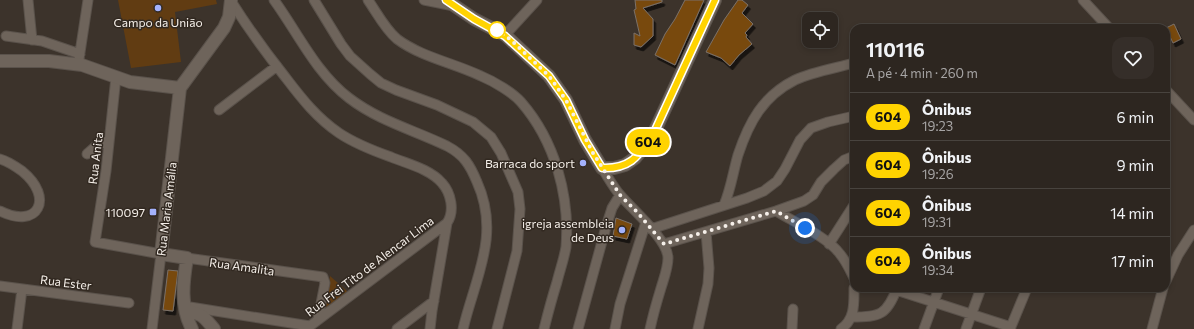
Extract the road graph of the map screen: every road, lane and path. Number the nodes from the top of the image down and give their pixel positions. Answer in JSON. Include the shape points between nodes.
{"nodes":[{"id":1,"x":28,"y":0,"type":"edge"},
{"id":2,"x":88,"y":0,"type":"edge"},
{"id":3,"x":274,"y":0,"type":"edge"},
{"id":4,"x":314,"y":0,"type":"edge"},
{"id":5,"x":368,"y":0,"type":"edge"},
{"id":6,"x":424,"y":0,"type":"edge"},
{"id":7,"x":538,"y":0,"type":"edge"},
{"id":8,"x":715,"y":0,"type":"edge"},
{"id":9,"x":1083,"y":0,"type":"edge"},
{"id":10,"x":231,"y":1,"type":"edge"},
{"id":11,"x":450,"y":3,"type":"edge"},
{"id":12,"x":1105,"y":24,"type":"edge"},
{"id":13,"x":6,"y":36,"type":"dead end"},
{"id":14,"x":505,"y":36,"type":"junction"},
{"id":15,"x":32,"y":40,"type":"junction"},
{"id":16,"x":79,"y":59,"type":"junction"},
{"id":17,"x":0,"y":61,"type":"edge"},
{"id":18,"x":850,"y":64,"type":"edge"},
{"id":19,"x":277,"y":66,"type":"junction"},
{"id":20,"x":116,"y":77,"type":"junction"},
{"id":21,"x":180,"y":88,"type":"junction"},
{"id":22,"x":1170,"y":94,"type":"edge"},
{"id":23,"x":219,"y":110,"type":"dead end"},
{"id":24,"x":850,"y":117,"type":"edge"},
{"id":25,"x":1194,"y":120,"type":"edge"},
{"id":26,"x":109,"y":140,"type":"junction"},
{"id":27,"x":87,"y":154,"type":"dead end"},
{"id":28,"x":850,"y":158,"type":"edge"},
{"id":29,"x":0,"y":159,"type":"edge"},
{"id":30,"x":602,"y":168,"type":"junction"},
{"id":31,"x":620,"y":195,"type":"junction"},
{"id":32,"x":724,"y":205,"type":"junction"},
{"id":33,"x":0,"y":211,"type":"edge"},
{"id":34,"x":776,"y":211,"type":"junction"},
{"id":35,"x":850,"y":211,"type":"edge"},
{"id":36,"x":447,"y":223,"type":"junction"},
{"id":37,"x":648,"y":226,"type":"junction"},
{"id":38,"x":1194,"y":230,"type":"edge"},
{"id":39,"x":706,"y":232,"type":"junction"},
{"id":40,"x":664,"y":244,"type":"junction"},
{"id":41,"x":829,"y":244,"type":"junction"},
{"id":42,"x":161,"y":254,"type":"junction"},
{"id":43,"x":187,"y":258,"type":"junction"},
{"id":44,"x":850,"y":271,"type":"edge"},
{"id":45,"x":1170,"y":272,"type":"edge"},
{"id":46,"x":0,"y":286,"type":"edge"},
{"id":47,"x":22,"y":289,"type":"junction"},
{"id":48,"x":854,"y":292,"type":"edge"},
{"id":49,"x":895,"y":292,"type":"edge"},
{"id":50,"x":904,"y":292,"type":"edge"},
{"id":51,"x":938,"y":292,"type":"edge"},
{"id":52,"x":980,"y":292,"type":"edge"},
{"id":53,"x":1025,"y":292,"type":"edge"},
{"id":54,"x":1162,"y":292,"type":"edge"},
{"id":55,"x":434,"y":301,"type":"junction"},
{"id":56,"x":129,"y":303,"type":"dead end"},
{"id":57,"x":934,"y":303,"type":"junction"},
{"id":58,"x":185,"y":309,"type":"junction"},
{"id":59,"x":793,"y":309,"type":"dead end"},
{"id":60,"x":971,"y":315,"type":"junction"},
{"id":61,"x":852,"y":317,"type":"junction"},
{"id":62,"x":318,"y":319,"type":"junction"},
{"id":63,"x":308,"y":327,"type":"edge"},
{"id":64,"x":1010,"y":328,"type":"edge"},
{"id":65,"x":17,"y":329,"type":"edge"},
{"id":66,"x":152,"y":329,"type":"edge"},
{"id":67,"x":192,"y":329,"type":"edge"},
{"id":68,"x":214,"y":329,"type":"edge"},
{"id":69,"x":396,"y":329,"type":"edge"},
{"id":70,"x":430,"y":329,"type":"edge"},
{"id":71,"x":463,"y":329,"type":"edge"},
{"id":72,"x":497,"y":329,"type":"edge"},
{"id":73,"x":544,"y":329,"type":"edge"},
{"id":74,"x":578,"y":329,"type":"edge"},
{"id":75,"x":615,"y":329,"type":"edge"},
{"id":76,"x":650,"y":329,"type":"edge"},
{"id":77,"x":698,"y":329,"type":"edge"},
{"id":78,"x":792,"y":329,"type":"edge"},
{"id":79,"x":840,"y":329,"type":"edge"},
{"id":80,"x":924,"y":329,"type":"edge"},
{"id":81,"x":966,"y":329,"type":"edge"},
{"id":82,"x":1152,"y":329,"type":"edge"}],
"edges":[{"from":1,"to":15,"type":"street"},
{"from":2,"to":16,"type":"street"},
{"from":3,"to":71,"type":"street","via":[[329,81],[383,119],[447,147],[467,162],[485,201],[487,237],[480,272]]},
{"from":4,"to":72,"type":"street","via":[[350,56],[381,83],[473,122],[491,137],[501,153],[518,192],[520,209],[517,251]]},
{"from":5,"to":73,"type":"street","via":[[392,34],[407,45],[479,75],[516,98],[547,142],[566,208],[566,238],[563,263]]},
{"from":6,"to":11,"type":"street"},
{"from":7,"to":14,"type":"street"},
{"from":8,"to":30,"type":"street","via":[[652,137],[644,149],[625,166]]},
{"from":9,"to":12,"type":"street"},
{"from":10,"to":19,"type":"street"},
{"from":10,"to":21,"type":"street","via":[[229,17],[224,28]]},
{"from":11,"to":14,"type":"street"},
{"from":13,"to":15,"type":"street"},
{"from":14,"to":30,"type":"street","via":[[558,87]]},
{"from":15,"to":16,"type":"street","via":[[42,41]]},
{"from":16,"to":17,"type":"street"},
{"from":16,"to":20,"type":"street"},
{"from":18,"to":32,"type":"street","via":[[796,80],[769,97],[754,116],[747,131]]},
{"from":19,"to":23,"type":"street"},
{"from":19,"to":36,"type":"street","via":[[314,113],[338,133],[370,149],[426,171],[442,183],[449,194],[452,207]]},
{"from":20,"to":21,"type":"street","via":[[130,82]]},
{"from":20,"to":26,"type":"street","name":"Rua Anita"},
{"from":21,"to":42,"type":"street","name":"Rua Maria Amália"},
{"from":22,"to":25,"type":"street"},
{"from":24,"to":32,"type":"street","via":[[811,128],[800,140],[785,169],[772,186],[757,195]]},
{"from":26,"to":27,"type":"street"},
{"from":26,"to":42,"type":"street","name":"Rua Anita","via":[[95,242]]},
{"from":28,"to":34,"type":"street","via":[[834,169],[804,201]]},
{"from":29,"to":33,"type":"street","via":[[8,161],[31,179],[40,201],[38,209],[27,216],[16,216]]},
{"from":30,"to":31,"type":"street"},
{"from":31,"to":37,"type":"street"},
{"from":31,"to":74,"type":"street","via":[[612,208],[606,227]]},
{"from":32,"to":37,"type":"street"},
{"from":34,"to":39,"type":"street"},
{"from":34,"to":41,"type":"street"},
{"from":35,"to":41,"type":"street"},
{"from":36,"to":55,"type":"street"},
{"from":36,"to":62,"type":"street","name":"Rua Frei Tito de Alencar Lima"},
{"from":37,"to":40,"type":"street"},
{"from":37,"to":75,"type":"street","via":[[620,304]]},
{"from":38,"to":45,"type":"street"},
{"from":39,"to":40,"type":"street"},
{"from":39,"to":77,"type":"street","via":[[708,279]]},
{"from":40,"to":76,"type":"street","via":[[668,257]]},
{"from":41,"to":44,"type":"street","via":[[840,253]]},
{"from":42,"to":43,"type":"street","name":"Rua Amalita"},
{"from":42,"to":66,"type":"street","name":"Rua Maria Amália"},
{"from":43,"to":58,"type":"street","via":[[182,288]]},
{"from":43,"to":62,"type":"street","name":"Rua Amalita","via":[[324,277]]},
{"from":46,"to":47,"type":"street","name":"Rua Ester"},
{"from":47,"to":56,"type":"street","name":"Rua Ester"},
{"from":47,"to":65,"type":"street"},
{"from":48,"to":61,"type":"street"},
{"from":49,"to":61,"type":"street","via":[[891,303],[883,312],[871,316]]},
{"from":50,"to":57,"type":"street"},
{"from":51,"to":57,"type":"street"},
{"from":52,"to":60,"type":"street"},
{"from":53,"to":64,"type":"street"},
{"from":54,"to":82,"type":"street"},
{"from":55,"to":69,"type":"street"},
{"from":55,"to":70,"type":"street"},
{"from":57,"to":60,"type":"street"},
{"from":57,"to":80,"type":"street"},
{"from":58,"to":63,"type":"street"},
{"from":58,"to":67,"type":"street"},
{"from":58,"to":68,"type":"street","via":[[204,316]]},
{"from":59,"to":78,"type":"street"},
{"from":60,"to":64,"type":"street"},
{"from":60,"to":81,"type":"street"},
{"from":61,"to":79,"type":"street"},
{"from":62,"to":63,"type":"street","name":"Rua Frei Tito de Alencar Lima"}]}
